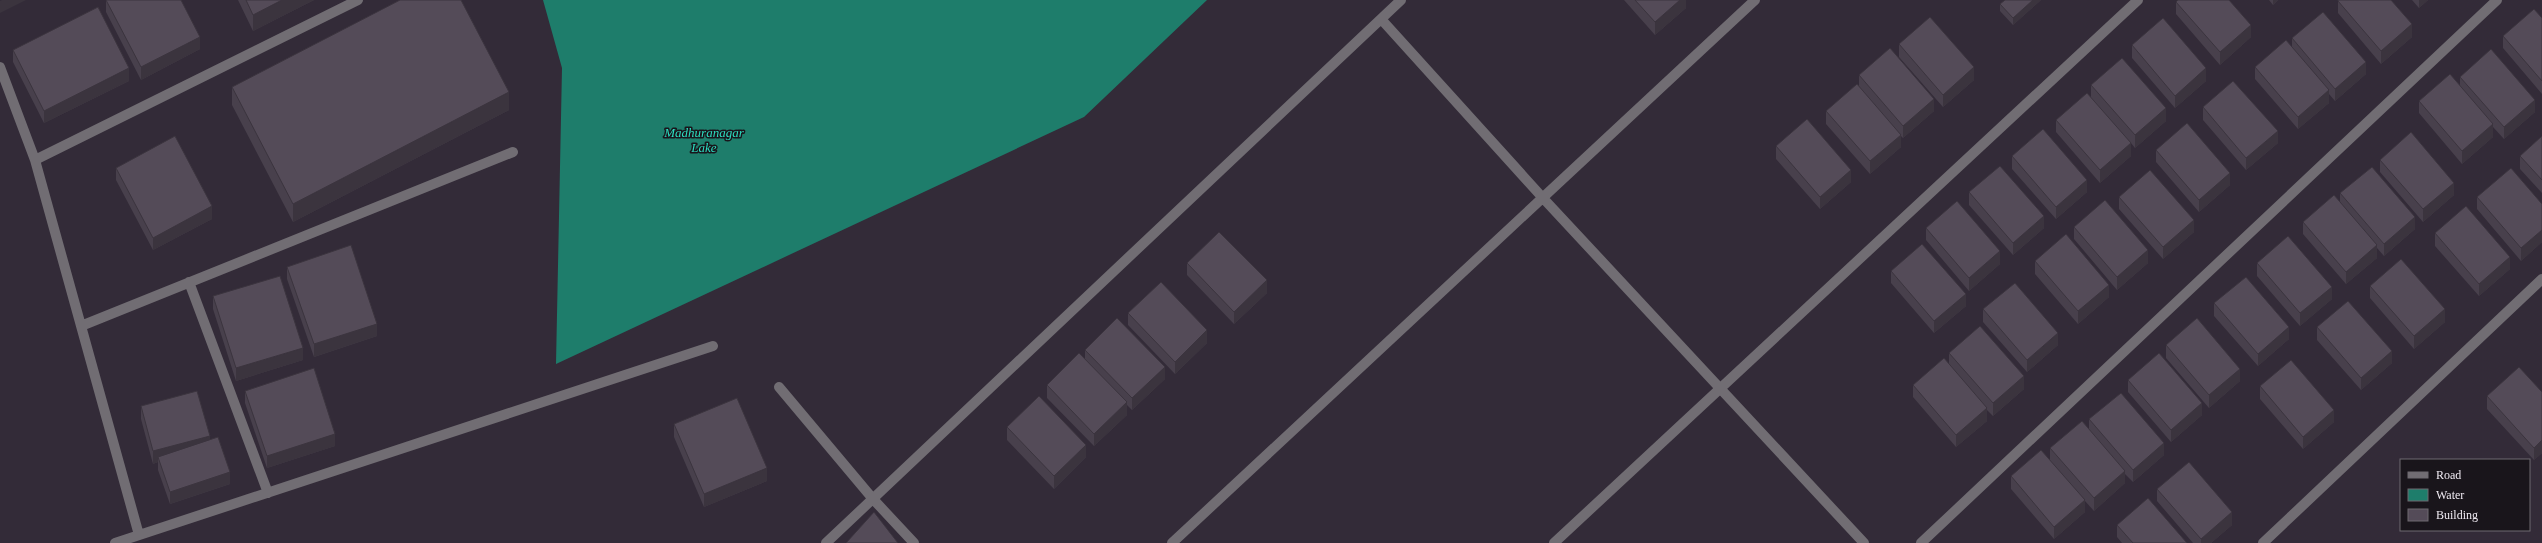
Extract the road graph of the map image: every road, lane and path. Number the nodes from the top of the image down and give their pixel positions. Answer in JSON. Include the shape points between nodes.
{"nodes":[{"id":1,"x":358,"y":0,"type":"edge"},
{"id":2,"x":1402,"y":0,"type":"edge"},
{"id":3,"x":1755,"y":0,"type":"edge"},
{"id":4,"x":2138,"y":0,"type":"edge"},
{"id":5,"x":2497,"y":0,"type":"edge"},
{"id":6,"x":1381,"y":19,"type":"junction"},
{"id":7,"x":0,"y":67,"type":"edge"},
{"id":8,"x":513,"y":152,"type":"dead end"},
{"id":9,"x":35,"y":160,"type":"junction"},
{"id":10,"x":1542,"y":197,"type":"junction"},
{"id":11,"x":2542,"y":279,"type":"edge"},
{"id":12,"x":189,"y":282,"type":"junction"},
{"id":13,"x":81,"y":326,"type":"junction"},
{"id":14,"x":713,"y":346,"type":"dead end"},
{"id":15,"x":779,"y":387,"type":"dead end"},
{"id":16,"x":1720,"y":387,"type":"junction"},
{"id":17,"x":268,"y":493,"type":"junction"},
{"id":18,"x":873,"y":499,"type":"junction"},
{"id":19,"x":139,"y":535,"type":"junction"},
{"id":20,"x":115,"y":543,"type":"edge"},
{"id":21,"x":826,"y":543,"type":"edge"},
{"id":22,"x":914,"y":543,"type":"edge"},
{"id":23,"x":1172,"y":543,"type":"edge"},
{"id":24,"x":1554,"y":543,"type":"edge"},
{"id":25,"x":1864,"y":543,"type":"edge"},
{"id":26,"x":1921,"y":543,"type":"edge"},
{"id":27,"x":2263,"y":543,"type":"edge"}],
"edges":[{"from":1,"to":9,"type":"street"},
{"from":2,"to":6,"type":"street"},
{"from":3,"to":10,"type":"street"},
{"from":4,"to":16,"type":"street"},
{"from":5,"to":26,"type":"street"},
{"from":6,"to":10,"type":"street"},
{"from":6,"to":18,"type":"street"},
{"from":7,"to":9,"type":"street"},
{"from":8,"to":12,"type":"street"},
{"from":9,"to":13,"type":"street"},
{"from":10,"to":16,"type":"street"},
{"from":10,"to":23,"type":"street"},
{"from":11,"to":27,"type":"street"},
{"from":12,"to":13,"type":"street"},
{"from":12,"to":17,"type":"street"},
{"from":13,"to":19,"type":"street"},
{"from":14,"to":17,"type":"street"},
{"from":15,"to":18,"type":"street"},
{"from":16,"to":24,"type":"street"},
{"from":16,"to":25,"type":"street"},
{"from":17,"to":19,"type":"street"},
{"from":18,"to":21,"type":"street"},
{"from":18,"to":22,"type":"street"},
{"from":19,"to":20,"type":"street"}]}
